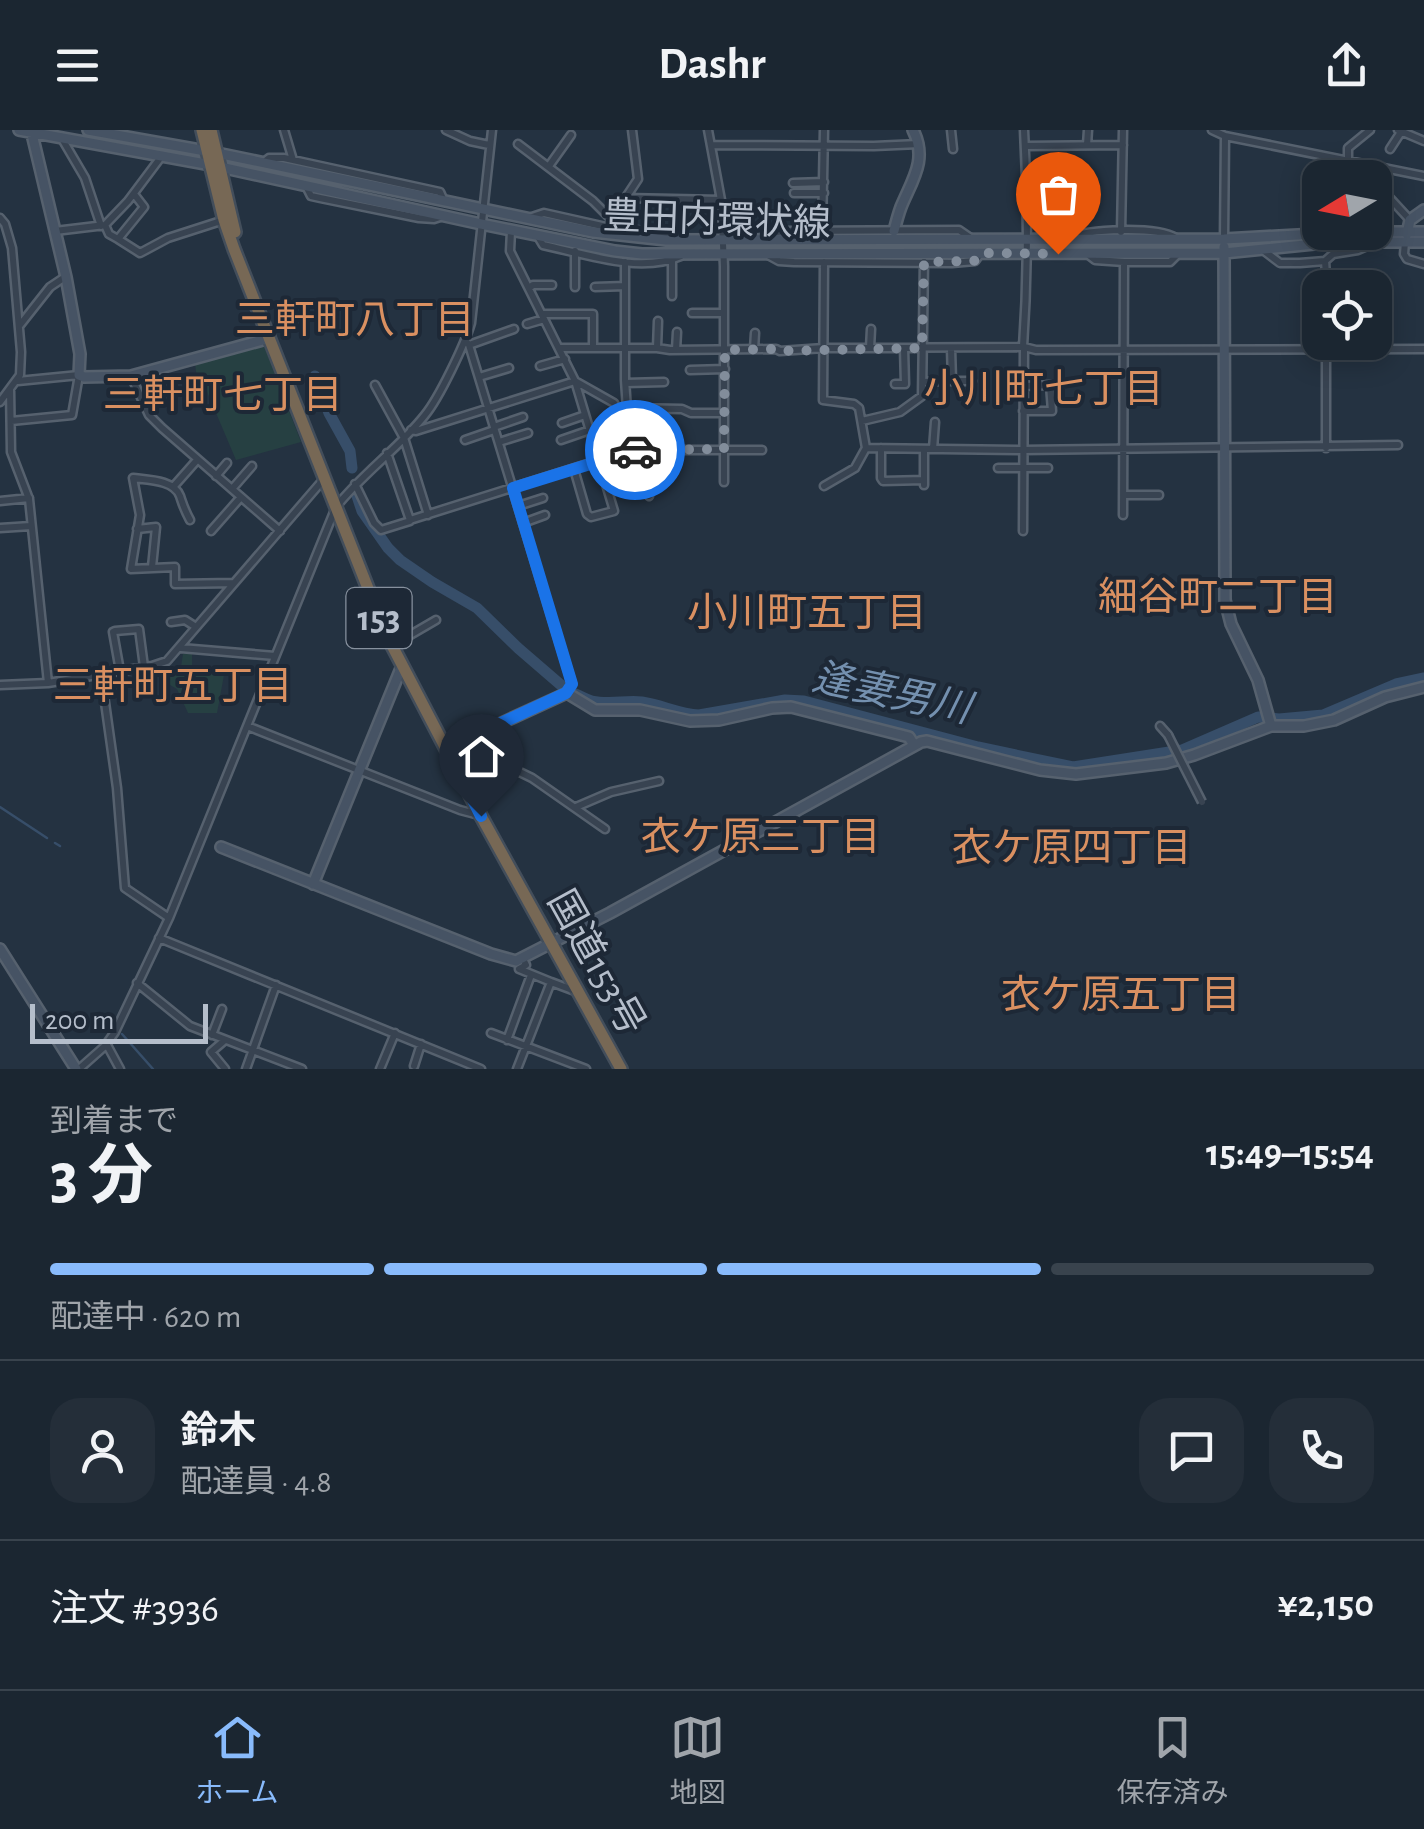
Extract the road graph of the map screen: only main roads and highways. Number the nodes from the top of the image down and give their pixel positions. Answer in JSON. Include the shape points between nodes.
{"nodes":[{"id":1,"x":202,"y":130,"type":"edge"},
{"id":2,"x":211,"y":130,"type":"edge"},
{"id":3,"x":214,"y":160,"type":"junction"},
{"id":4,"x":249,"y":284,"type":"junction"},
{"id":5,"x":621,"y":1069,"type":"edge"}],
"edges":[{"from":1,"to":3,"type":"highway","name":"国道153号","number":"153"},
{"from":2,"to":3,"type":"highway","name":"国道153号","number":"153"},
{"from":3,"to":4,"type":"highway","name":"国道153号","number":"153"},
{"from":3,"to":4,"type":"highway","name":"国道153号","number":"153","via":[[224,220]]},
{"from":4,"to":5,"type":"highway","name":"国道153号","number":"153","via":[[392,646],[453,746],[481,816]]}]}
